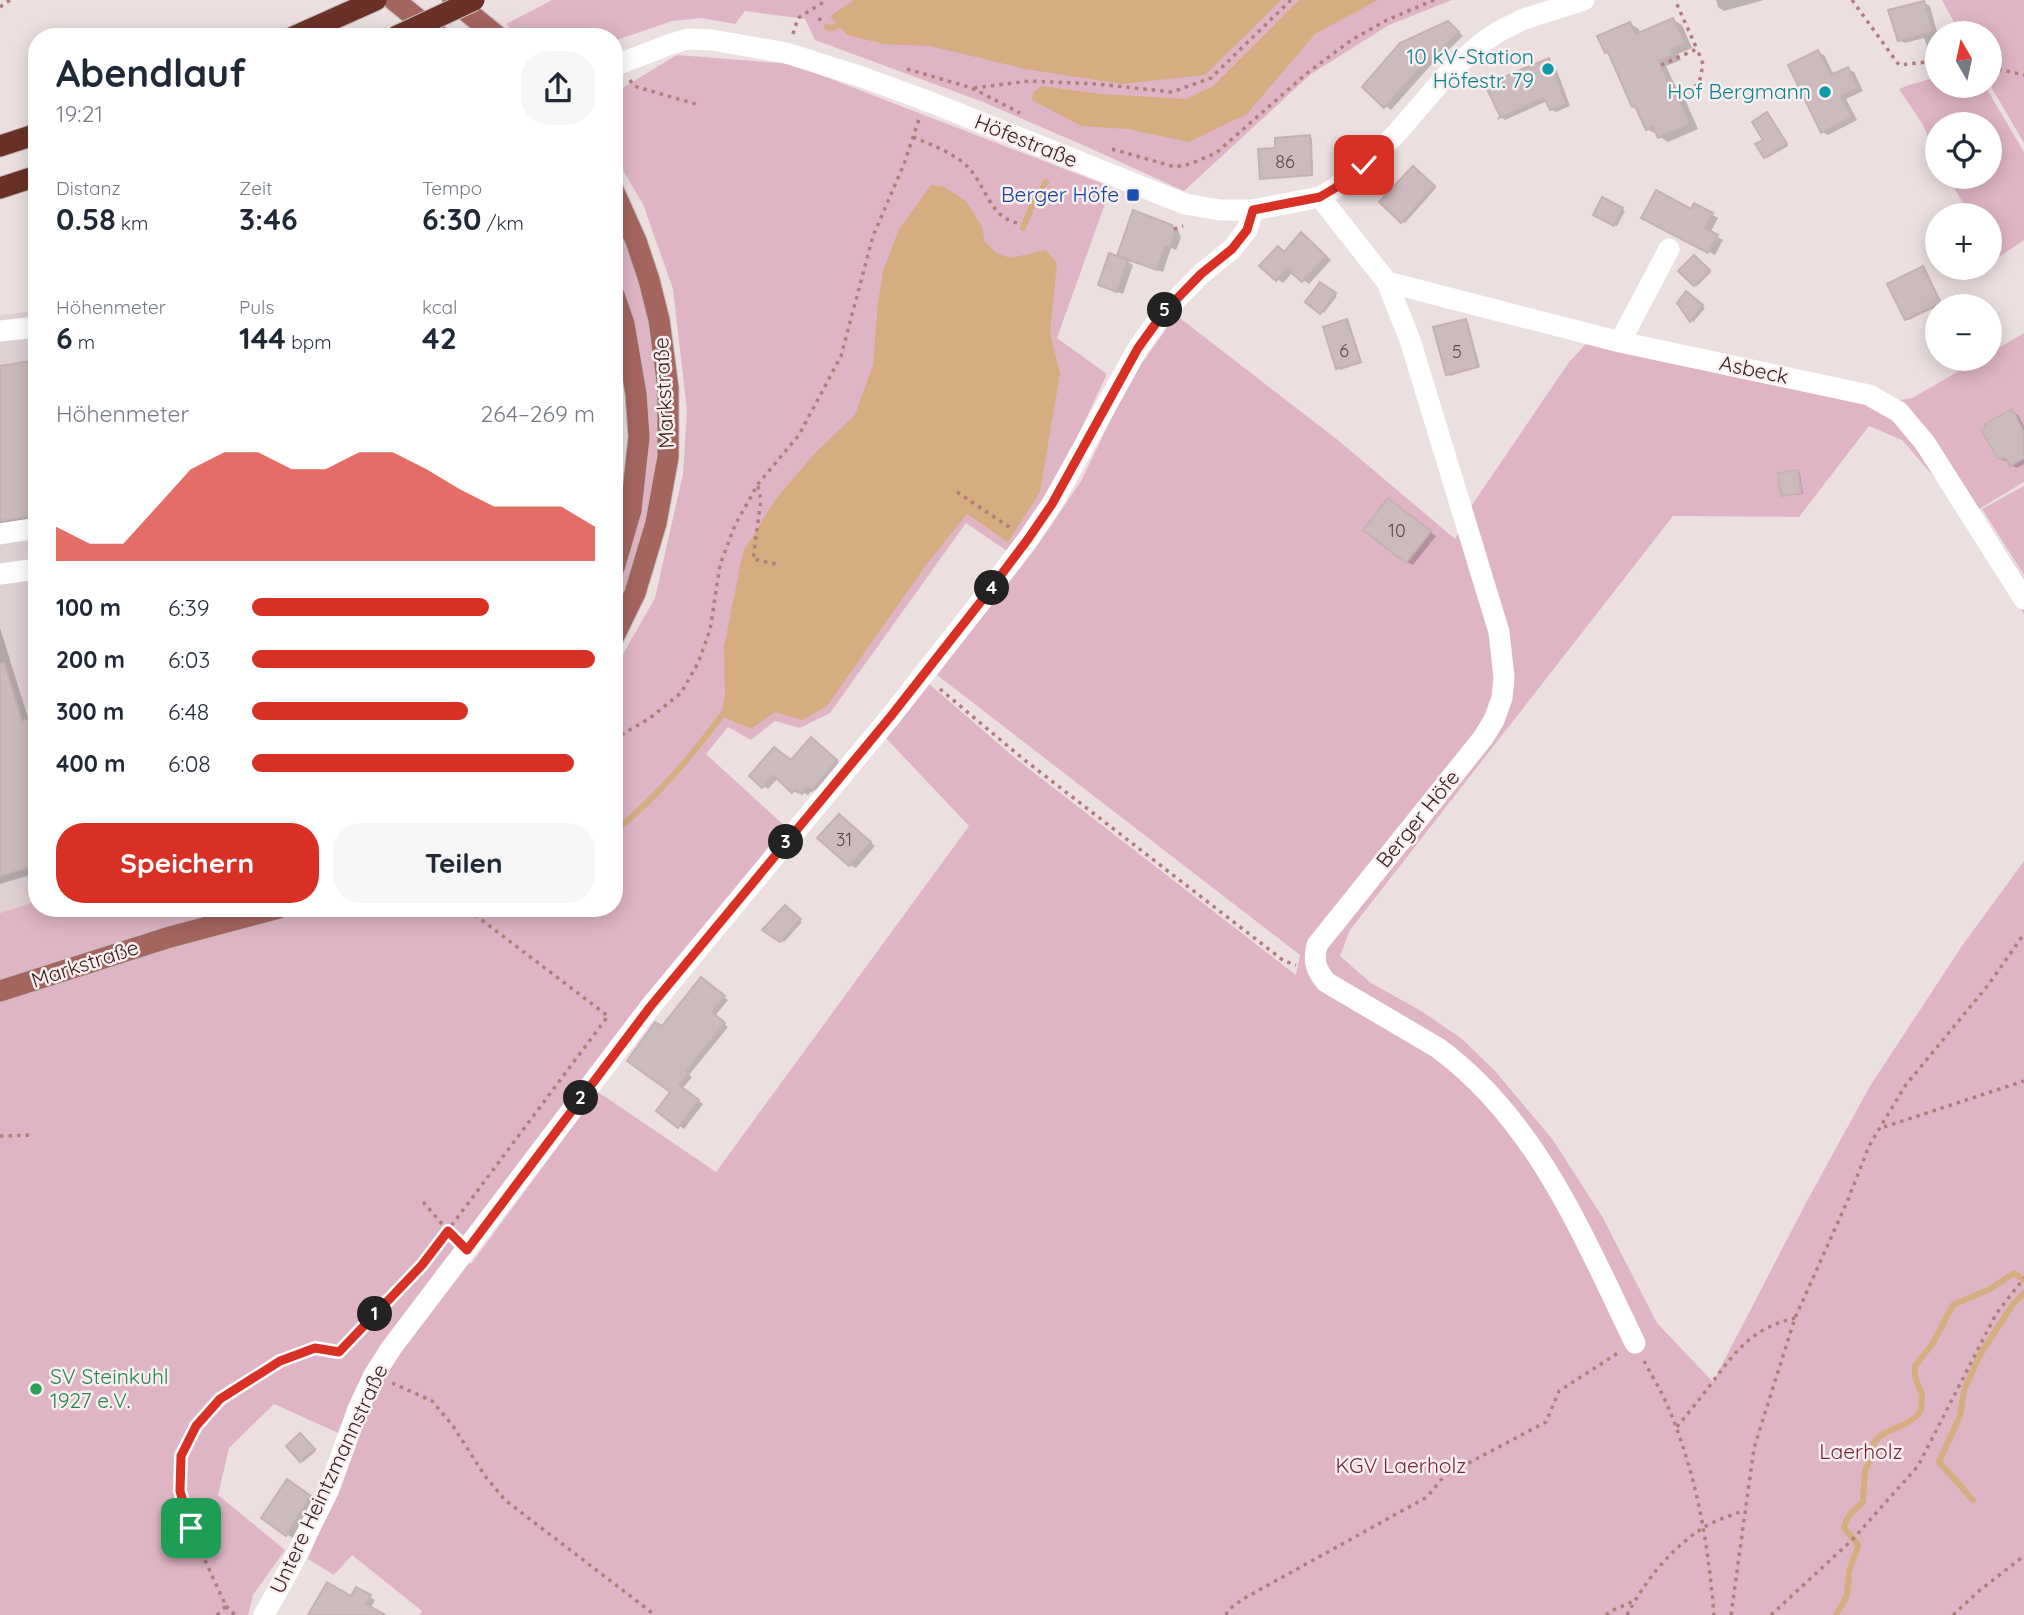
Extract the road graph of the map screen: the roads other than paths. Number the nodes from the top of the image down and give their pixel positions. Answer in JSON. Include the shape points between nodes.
{"nodes":[{"id":1,"x":376,"y":0,"type":"edge"},
{"id":2,"x":394,"y":0,"type":"edge"},
{"id":3,"x":453,"y":0,"type":"edge"},
{"id":4,"x":474,"y":0,"type":"edge"},
{"id":5,"x":1584,"y":0,"type":"edge"},
{"id":6,"x":314,"y":28,"type":"edge"},
{"id":7,"x":414,"y":28,"type":"edge"},
{"id":8,"x":429,"y":28,"type":"edge"},
{"id":9,"x":487,"y":28,"type":"edge"},
{"id":10,"x":623,"y":62,"type":"edge"},
{"id":11,"x":28,"y":137,"type":"edge"},
{"id":12,"x":0,"y":146,"type":"edge"},
{"id":13,"x":28,"y":179,"type":"edge"},
{"id":14,"x":0,"y":188,"type":"edge"},
{"id":15,"x":1320,"y":197,"type":"junction"},
{"id":16,"x":1253,"y":210,"type":"junction"},
{"id":17,"x":623,"y":212,"type":"edge"},
{"id":18,"x":1669,"y":249,"type":"dead end"},
{"id":19,"x":1387,"y":282,"type":"junction"},
{"id":20,"x":623,"y":321,"type":"edge"},
{"id":21,"x":28,"y":328,"type":"edge"},
{"id":22,"x":0,"y":331,"type":"edge"},
{"id":23,"x":1620,"y":342,"type":"junction"},
{"id":24,"x":28,"y":529,"type":"edge"},
{"id":25,"x":0,"y":534,"type":"edge"},
{"id":26,"x":623,"y":537,"type":"edge"},
{"id":27,"x":1,"y":567,"type":"edge"},
{"id":28,"x":28,"y":568,"type":"edge"},
{"id":29,"x":2024,"y":598,"type":"edge"},
{"id":30,"x":623,"y":618,"type":"edge"},
{"id":31,"x":217,"y":917,"type":"edge"},
{"id":32,"x":245,"y":917,"type":"edge"},
{"id":33,"x":170,"y":937,"type":"junction"},
{"id":34,"x":0,"y":991,"type":"edge"},
{"id":35,"x":1635,"y":1343,"type":"road end"},
{"id":36,"x":264,"y":1615,"type":"edge"}],
"edges":[{"from":1,"to":6,"type":"highway"},
{"from":2,"to":8,"type":"main road"},
{"from":3,"to":9,"type":"main road"},
{"from":4,"to":7,"type":"highway","bridge":true},
{"from":5,"to":15,"type":"street","name":"Höfestraße","via":[[1524,19],[1483,42],[1451,70],[1364,165]]},
{"from":10,"to":16,"type":"street","name":"Höfestraße","via":[[688,40],[786,53],[925,100],[1185,204]]},
{"from":11,"to":12,"type":"highway"},
{"from":13,"to":14,"type":"highway"},
{"from":15,"to":16,"type":"street","name":"Höfestraße"},
{"from":15,"to":19,"type":"street","name":"Berger Höfe"},
{"from":16,"to":36,"type":"street","name":"Untere Heintzmannstraße","via":[[1247,230],[1232,249],[1164,312],[1138,348],[1028,539],[891,716],[644,1015],[418,1311],[374,1375],[328,1489]]},
{"from":17,"to":30,"type":"main road","name":"Markstraße","via":[[659,320],[668,388],[668,457],[656,523]]},
{"from":18,"to":23,"type":"street"},
{"from":19,"to":23,"type":"street","name":"Asbeck"},
{"from":19,"to":35,"type":"street","name":"Berger Höfe","via":[[1410,340],[1499,632],[1503,698],[1483,738],[1317,945],[1315,964],[1326,982],[1454,1061],[1525,1137],[1581,1230]]},
{"from":20,"to":26,"type":"main road","name":"Markstraße","via":[[639,438],[631,510]]},
{"from":21,"to":22,"type":"street"},
{"from":23,"to":29,"type":"street","name":"Asbeck","via":[[1855,391],[1883,401],[1899,412],[1925,443]]},
{"from":24,"to":25,"type":"street"},
{"from":27,"to":28,"type":"street"},
{"from":31,"to":33,"type":"main road","name":"Markstraße"},
{"from":32,"to":33,"type":"main road","name":"Markstraße"},
{"from":33,"to":34,"type":"main road","name":"Markstraße"}]}
